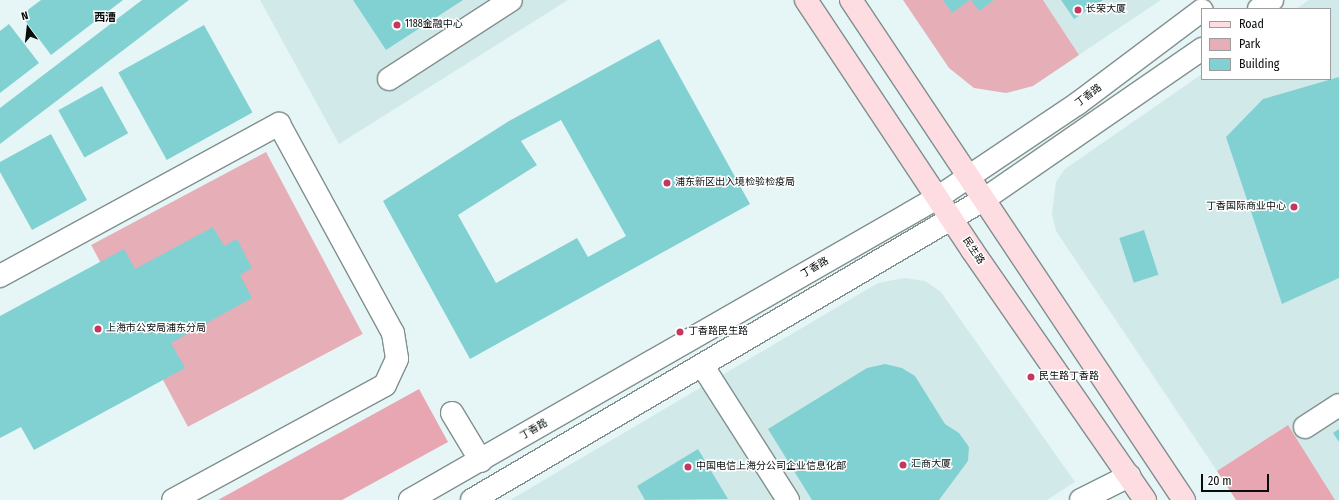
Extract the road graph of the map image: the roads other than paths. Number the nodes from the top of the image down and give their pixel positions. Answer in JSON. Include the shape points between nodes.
{"nodes":[{"id":1,"x":510,"y":0,"type":"edge"},
{"id":2,"x":806,"y":0,"type":"edge"},
{"id":3,"x":851,"y":0,"type":"edge"},
{"id":4,"x":1215,"y":0,"type":"edge"},
{"id":5,"x":1272,"y":0,"type":"edge"},
{"id":6,"x":1203,"y":8,"type":"edge"},
{"id":7,"x":1260,"y":8,"type":"edge"},
{"id":8,"x":1201,"y":10,"type":"edge"},
{"id":9,"x":1201,"y":50,"type":"edge"},
{"id":10,"x":389,"y":79,"type":"dead end"},
{"id":11,"x":969,"y":177,"type":"junction"},
{"id":12,"x":937,"y":198,"type":"junction"},
{"id":13,"x":983,"y":200,"type":"junction"},
{"id":14,"x":951,"y":218,"type":"junction"},
{"id":15,"x":0,"y":276,"type":"edge"},
{"id":16,"x":702,"y":364,"type":"junction"},
{"id":17,"x":1339,"y":405,"type":"edge"},
{"id":18,"x":452,"y":413,"type":"dead end"},
{"id":19,"x":1305,"y":427,"type":"dead end"},
{"id":20,"x":481,"y":461,"type":"junction"},
{"id":21,"x":1129,"y":476,"type":"junction"},
{"id":22,"x":173,"y":500,"type":"edge"},
{"id":23,"x":410,"y":500,"type":"edge"},
{"id":24,"x":472,"y":500,"type":"edge"},
{"id":25,"x":788,"y":500,"type":"edge"},
{"id":26,"x":1081,"y":500,"type":"edge"},
{"id":27,"x":1145,"y":500,"type":"edge"},
{"id":28,"x":1184,"y":500,"type":"edge"}],
"edges":[{"from":1,"to":10,"type":"street"},
{"from":2,"to":12,"type":"main road","name":"民生路"},
{"from":3,"to":11,"type":"main road"},
{"from":4,"to":6,"type":"street","name":"丁香路"},
{"from":5,"to":7,"type":"street"},
{"from":8,"to":11,"type":"street","name":"丁香路","via":[[1077,104]]},
{"from":9,"to":13,"type":"street"},
{"from":11,"to":12,"type":"street","name":"丁香路"},
{"from":11,"to":13,"type":"main road"},
{"from":12,"to":14,"type":"main road","name":"民生路"},
{"from":12,"to":20,"type":"street","name":"丁香路"},
{"from":13,"to":14,"type":"street"},
{"from":13,"to":28,"type":"main road"},
{"from":14,"to":16,"type":"street"},
{"from":14,"to":21,"type":"main road","name":"民生路"},
{"from":15,"to":22,"type":"street","via":[[279,124],[393,333],[397,359],[385,385]]},
{"from":16,"to":24,"type":"street"},
{"from":16,"to":25,"type":"street"},
{"from":17,"to":19,"type":"street"},
{"from":18,"to":20,"type":"street"},
{"from":20,"to":23,"type":"street","name":"丁香路"},
{"from":21,"to":26,"type":"street"},
{"from":21,"to":27,"type":"main road","name":"民生路"}]}
